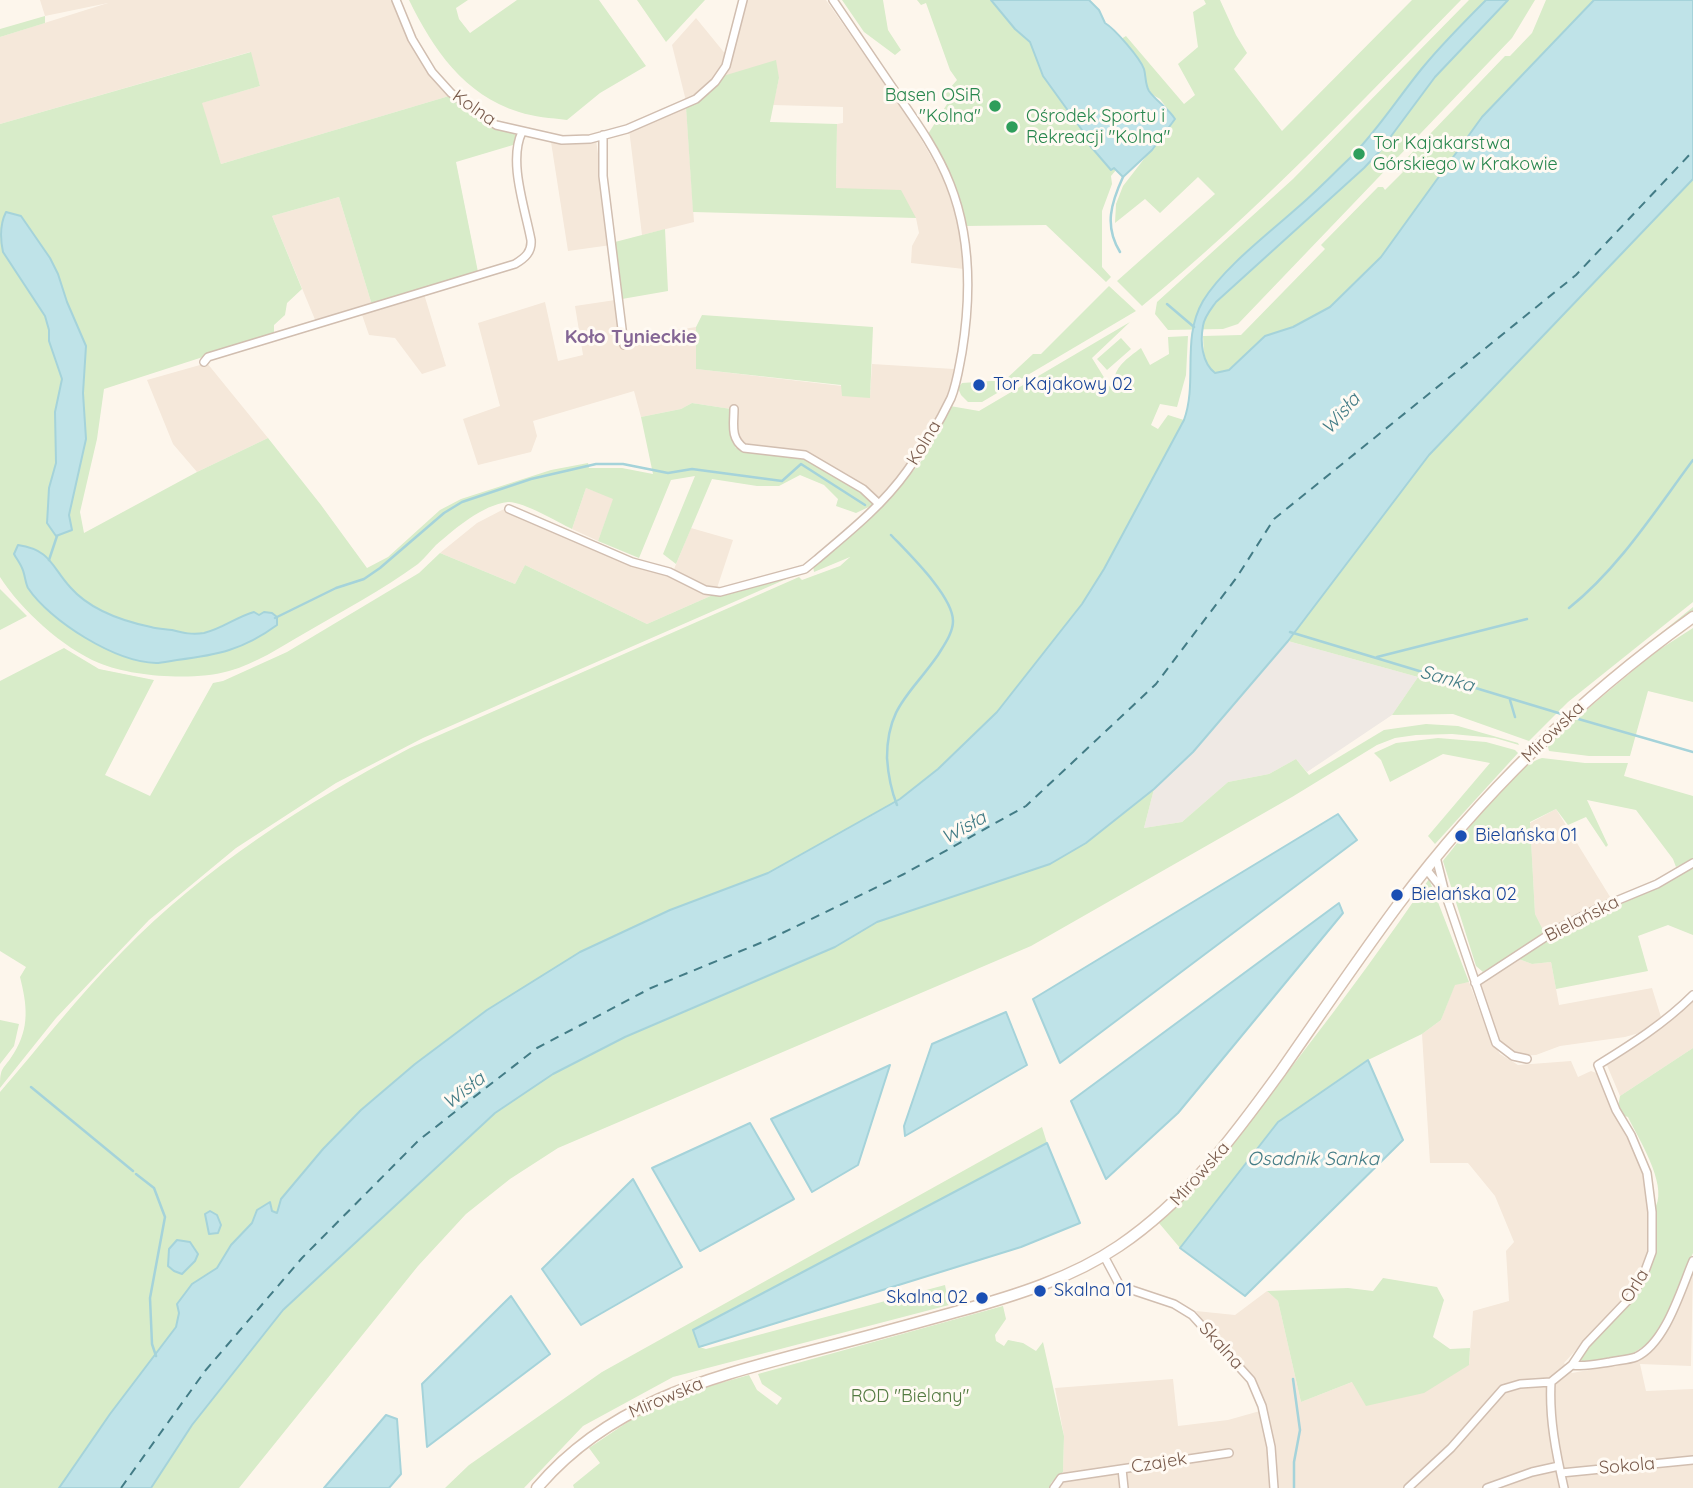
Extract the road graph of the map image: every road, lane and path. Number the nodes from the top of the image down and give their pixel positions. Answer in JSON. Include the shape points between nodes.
{"nodes":[{"id":1,"x":396,"y":0,"type":"edge"},
{"id":2,"x":743,"y":0,"type":"edge"},
{"id":3,"x":833,"y":0,"type":"edge"},
{"id":4,"x":522,"y":132,"type":"junction"},
{"id":5,"x":603,"y":135,"type":"junction"},
{"id":6,"x":624,"y":345,"type":"dead end"},
{"id":7,"x":204,"y":362,"type":"dead end"},
{"id":8,"x":734,"y":409,"type":"dead end"},
{"id":9,"x":879,"y":504,"type":"junction"},
{"id":10,"x":509,"y":509,"type":"dead end"},
{"id":11,"x":1693,"y":617,"type":"edge"},
{"id":12,"x":1436,"y":856,"type":"junction"},
{"id":13,"x":1693,"y":863,"type":"edge"},
{"id":14,"x":1426,"y":869,"type":"junction"},
{"id":15,"x":1445,"y":893,"type":"junction"},
{"id":16,"x":1475,"y":983,"type":"junction"},
{"id":17,"x":1693,"y":995,"type":"edge"},
{"id":18,"x":1527,"y":1059,"type":"dead end"},
{"id":19,"x":1104,"y":1256,"type":"junction"},
{"id":20,"x":1693,"y":1261,"type":"edge"},
{"id":21,"x":1573,"y":1365,"type":"junction"},
{"id":22,"x":1550,"y":1382,"type":"junction"},
{"id":23,"x":1229,"y":1453,"type":"dead end"},
{"id":24,"x":1693,"y":1460,"type":"edge"},
{"id":25,"x":1122,"y":1469,"type":"junction"},
{"id":26,"x":1560,"y":1470,"type":"junction"},
{"id":27,"x":537,"y":1488,"type":"edge"},
{"id":28,"x":1054,"y":1488,"type":"edge"},
{"id":29,"x":1125,"y":1488,"type":"edge"},
{"id":30,"x":1274,"y":1488,"type":"edge"},
{"id":31,"x":1408,"y":1488,"type":"edge"},
{"id":32,"x":1487,"y":1488,"type":"edge"},
{"id":33,"x":1564,"y":1488,"type":"edge"}],
"edges":[{"from":1,"to":4,"type":"street","name":"Kolna","via":[[412,39],[451,93],[496,125]]},
{"from":2,"to":5,"type":"street","name":"Kolna","via":[[726,66],[715,82],[696,99]]},
{"from":3,"to":9,"type":"street","name":"Kolna","via":[[937,158],[955,198],[967,262],[969,298],[958,378],[906,472]]},
{"from":4,"to":5,"type":"street","name":"Kolna","via":[[562,140]]},
{"from":4,"to":7,"type":"street","via":[[516,160],[532,246],[526,257],[208,357]]},
{"from":5,"to":6,"type":"street","via":[[603,176]]},
{"from":8,"to":9,"type":"street","via":[[734,437],[744,448],[805,455],[863,489]]},
{"from":9,"to":10,"type":"street","name":"Kolna","via":[[805,569],[720,592],[632,562]]},
{"from":11,"to":12,"type":"main road","name":"Mirowska","via":[[1592,695],[1538,744]]},
{"from":12,"to":14,"type":"main road","name":"Mirowska"},
{"from":12,"to":15,"type":"street"},
{"from":13,"to":16,"type":"street","name":"Bielańska","via":[[1556,930]]},
{"from":14,"to":15,"type":"street"},
{"from":14,"to":19,"type":"main road","name":"Mirowska","via":[[1238,1131],[1167,1210]]},
{"from":15,"to":16,"type":"street"},
{"from":16,"to":18,"type":"street","via":[[1496,1043],[1513,1056]]},
{"from":17,"to":21,"type":"street","name":"Orla","via":[[1676,1013],[1598,1065],[1647,1173],[1652,1252],[1636,1289]]},
{"from":19,"to":27,"type":"main road","name":"Mirowska","via":[[1013,1295],[670,1393],[614,1421]]},
{"from":19,"to":30,"type":"street","name":"Skalna","via":[[1120,1286],[1192,1315],[1251,1380],[1271,1447]]},
{"from":20,"to":21,"type":"street","via":[[1654,1344],[1625,1360]]},
{"from":21,"to":22,"type":"street","name":"Orla"},
{"from":22,"to":26,"type":"street","via":[[1549,1406]]},
{"from":22,"to":31,"type":"street","via":[[1503,1389]]},
{"from":23,"to":25,"type":"street","name":"Czajek"},
{"from":24,"to":26,"type":"street","name":"Sokola"},
{"from":25,"to":28,"type":"street","name":"Czajek","via":[[1061,1478]]},
{"from":25,"to":29,"type":"street"},
{"from":26,"to":32,"type":"street","name":"Sokola","via":[[1532,1472]]},
{"from":26,"to":33,"type":"street"}]}
